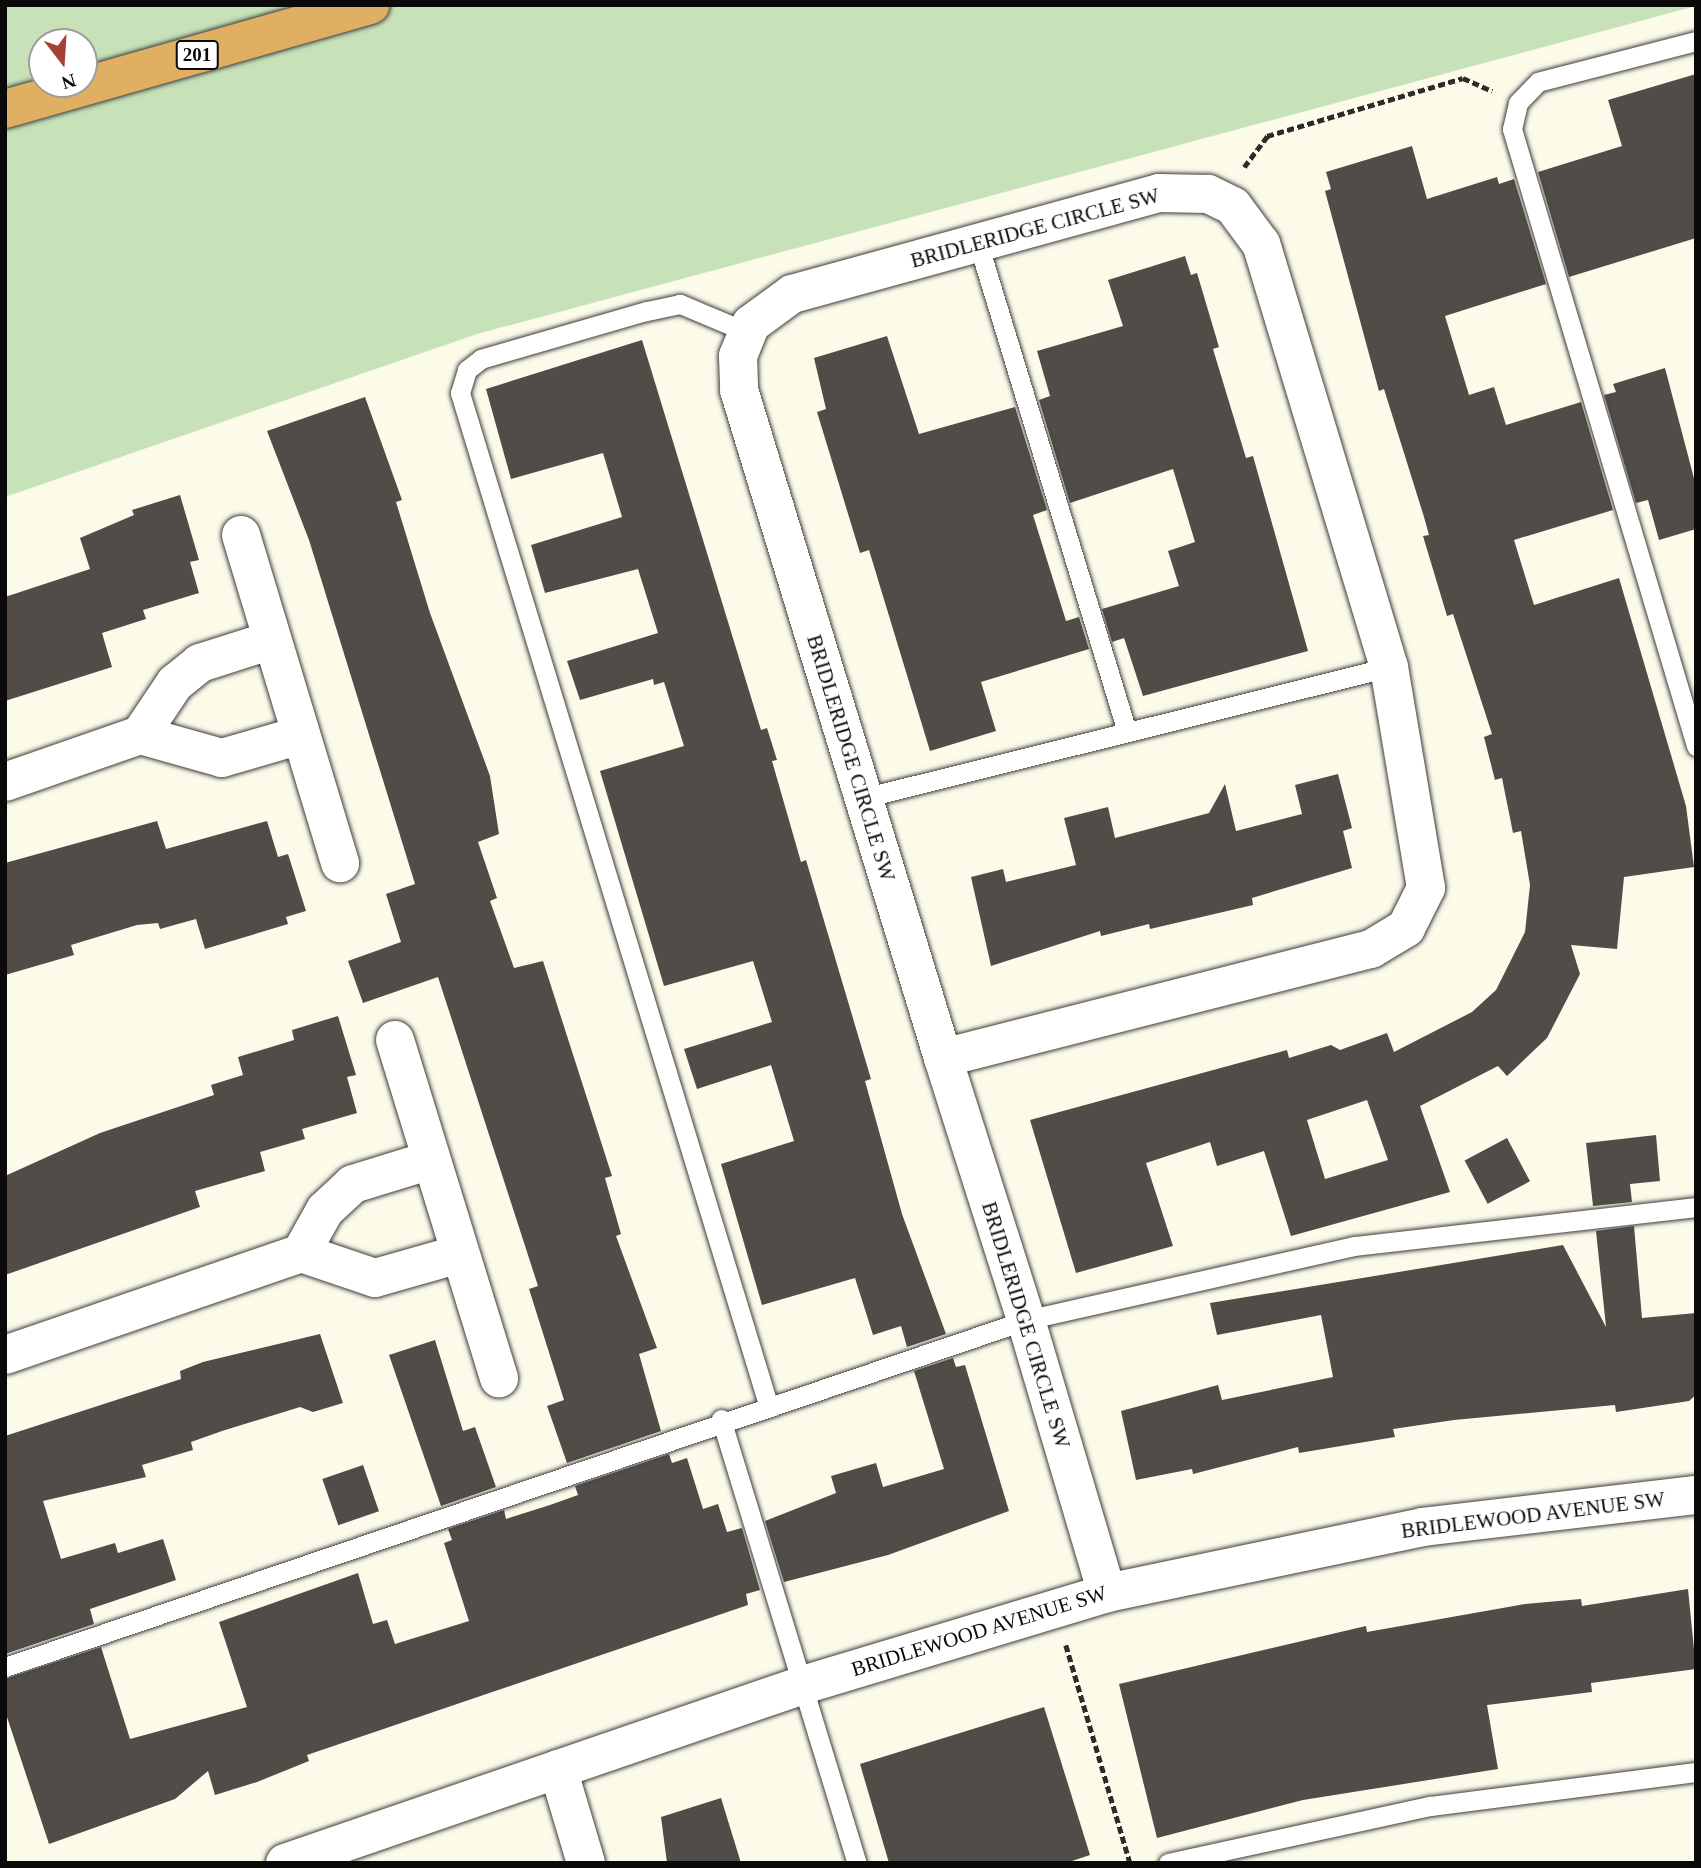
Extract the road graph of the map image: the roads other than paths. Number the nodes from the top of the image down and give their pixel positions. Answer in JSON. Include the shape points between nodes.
{"nodes":[{"id":1,"x":284,"y":5,"type":"edge"},
{"id":2,"x":371,"y":5,"type":"edge"},
{"id":3,"x":1696,"y":41,"type":"edge"},
{"id":4,"x":98,"y":76,"type":"edge"},
{"id":5,"x":38,"y":98,"type":"edge"},
{"id":6,"x":14,"y":107,"type":"edge"},
{"id":7,"x":978,"y":243,"type":"junction"},
{"id":8,"x":747,"y":332,"type":"junction"},
{"id":9,"x":241,"y":535,"type":"dead end"},
{"id":10,"x":272,"y":640,"type":"junction"},
{"id":11,"x":1389,"y":667,"type":"junction"},
{"id":12,"x":1127,"y":732,"type":"junction"},
{"id":13,"x":301,"y":735,"type":"junction"},
{"id":14,"x":140,"y":736,"type":"junction"},
{"id":15,"x":1696,"y":746,"type":"edge"},
{"id":16,"x":5,"y":782,"type":"edge"},
{"id":17,"x":863,"y":798,"type":"junction"},
{"id":18,"x":340,"y":863,"type":"dead end"},
{"id":19,"x":395,"y":1040,"type":"dead end"},
{"id":20,"x":943,"y":1058,"type":"junction"},
{"id":21,"x":431,"y":1160,"type":"junction"},
{"id":22,"x":1696,"y":1207,"type":"edge"},
{"id":23,"x":302,"y":1253,"type":"junction"},
{"id":24,"x":459,"y":1254,"type":"junction"},
{"id":25,"x":1026,"y":1320,"type":"junction"},
{"id":26,"x":5,"y":1355,"type":"edge"},
{"id":27,"x":499,"y":1378,"type":"dead end"},
{"id":28,"x":768,"y":1404,"type":"junction"},
{"id":29,"x":721,"y":1419,"type":"junction"},
{"id":30,"x":1696,"y":1495,"type":"edge"},
{"id":31,"x":1107,"y":1593,"type":"junction"},
{"id":32,"x":5,"y":1667,"type":"edge"},
{"id":33,"x":803,"y":1685,"type":"junction"},
{"id":34,"x":558,"y":1769,"type":"junction"},
{"id":35,"x":1696,"y":1772,"type":"edge"},
{"id":36,"x":285,"y":1863,"type":"edge"},
{"id":37,"x":586,"y":1863,"type":"edge"},
{"id":38,"x":858,"y":1863,"type":"edge"},
{"id":39,"x":1168,"y":1863,"type":"edge"}],
"edges":[{"from":1,"to":4,"type":"highway"},
{"from":2,"to":6,"type":"highway","number":"201"},
{"from":3,"to":15,"type":"lane","via":[[1538,82],[1518,103],[1513,142]]},
{"from":5,"to":6,"type":"highway"},
{"from":7,"to":8,"type":"street","name":"BRIDLERIDGE CIRCLE SW","via":[[792,294],[762,312]]},
{"from":7,"to":11,"type":"street","name":"BRIDLERIDGE CIRCLE SW","via":[[1159,193],[1194,191],[1221,200],[1247,220],[1261,244]]},
{"from":7,"to":12,"type":"lane"},
{"from":8,"to":17,"type":"street","name":"BRIDLERIDGE CIRCLE SW","via":[[738,356],[740,390]]},
{"from":8,"to":28,"type":"lane","via":[[680,304],[646,311],[481,359],[461,381],[460,404]]},
{"from":9,"to":10,"type":"street"},
{"from":10,"to":13,"type":"street"},
{"from":10,"to":14,"type":"street","via":[[200,663],[175,683]]},
{"from":11,"to":12,"type":"lane"},
{"from":11,"to":20,"type":"street","name":"BRIDLERIDGE CIRCLE SW","via":[[1427,866],[1426,888],[1406,928],[1371,949]]},
{"from":12,"to":17,"type":"lane"},
{"from":13,"to":14,"type":"street","via":[[222,758]]},
{"from":13,"to":18,"type":"street"},
{"from":14,"to":16,"type":"street"},
{"from":17,"to":20,"type":"street","name":"BRIDLERIDGE CIRCLE SW"},
{"from":19,"to":21,"type":"street"},
{"from":20,"to":25,"type":"street","name":"BRIDLERIDGE CIRCLE SW"},
{"from":21,"to":23,"type":"street","via":[[353,1184],[325,1210]]},
{"from":21,"to":24,"type":"street"},
{"from":22,"to":25,"type":"lane","via":[[1354,1246]]},
{"from":23,"to":24,"type":"street","via":[[375,1278]]},
{"from":23,"to":26,"type":"street"},
{"from":24,"to":27,"type":"street"},
{"from":25,"to":28,"type":"lane"},
{"from":25,"to":31,"type":"street","name":"BRIDLERIDGE CIRCLE SW"},
{"from":28,"to":29,"type":"lane"},
{"from":29,"to":32,"type":"lane"},
{"from":29,"to":33,"type":"lane"},
{"from":30,"to":31,"type":"street","name":"BRIDLEWOOD AVENUE SW","via":[[1423,1527]]},
{"from":31,"to":33,"type":"street","name":"BRIDLEWOOD AVENUE SW"},
{"from":33,"to":34,"type":"street","name":"BRIDLEWOOD AVENUE SW"},
{"from":33,"to":38,"type":"lane"},
{"from":34,"to":36,"type":"street","name":"BRIDLEWOOD AVENUE SW"},
{"from":34,"to":37,"type":"street"},
{"from":35,"to":39,"type":"lane","via":[[1430,1806]]}]}
